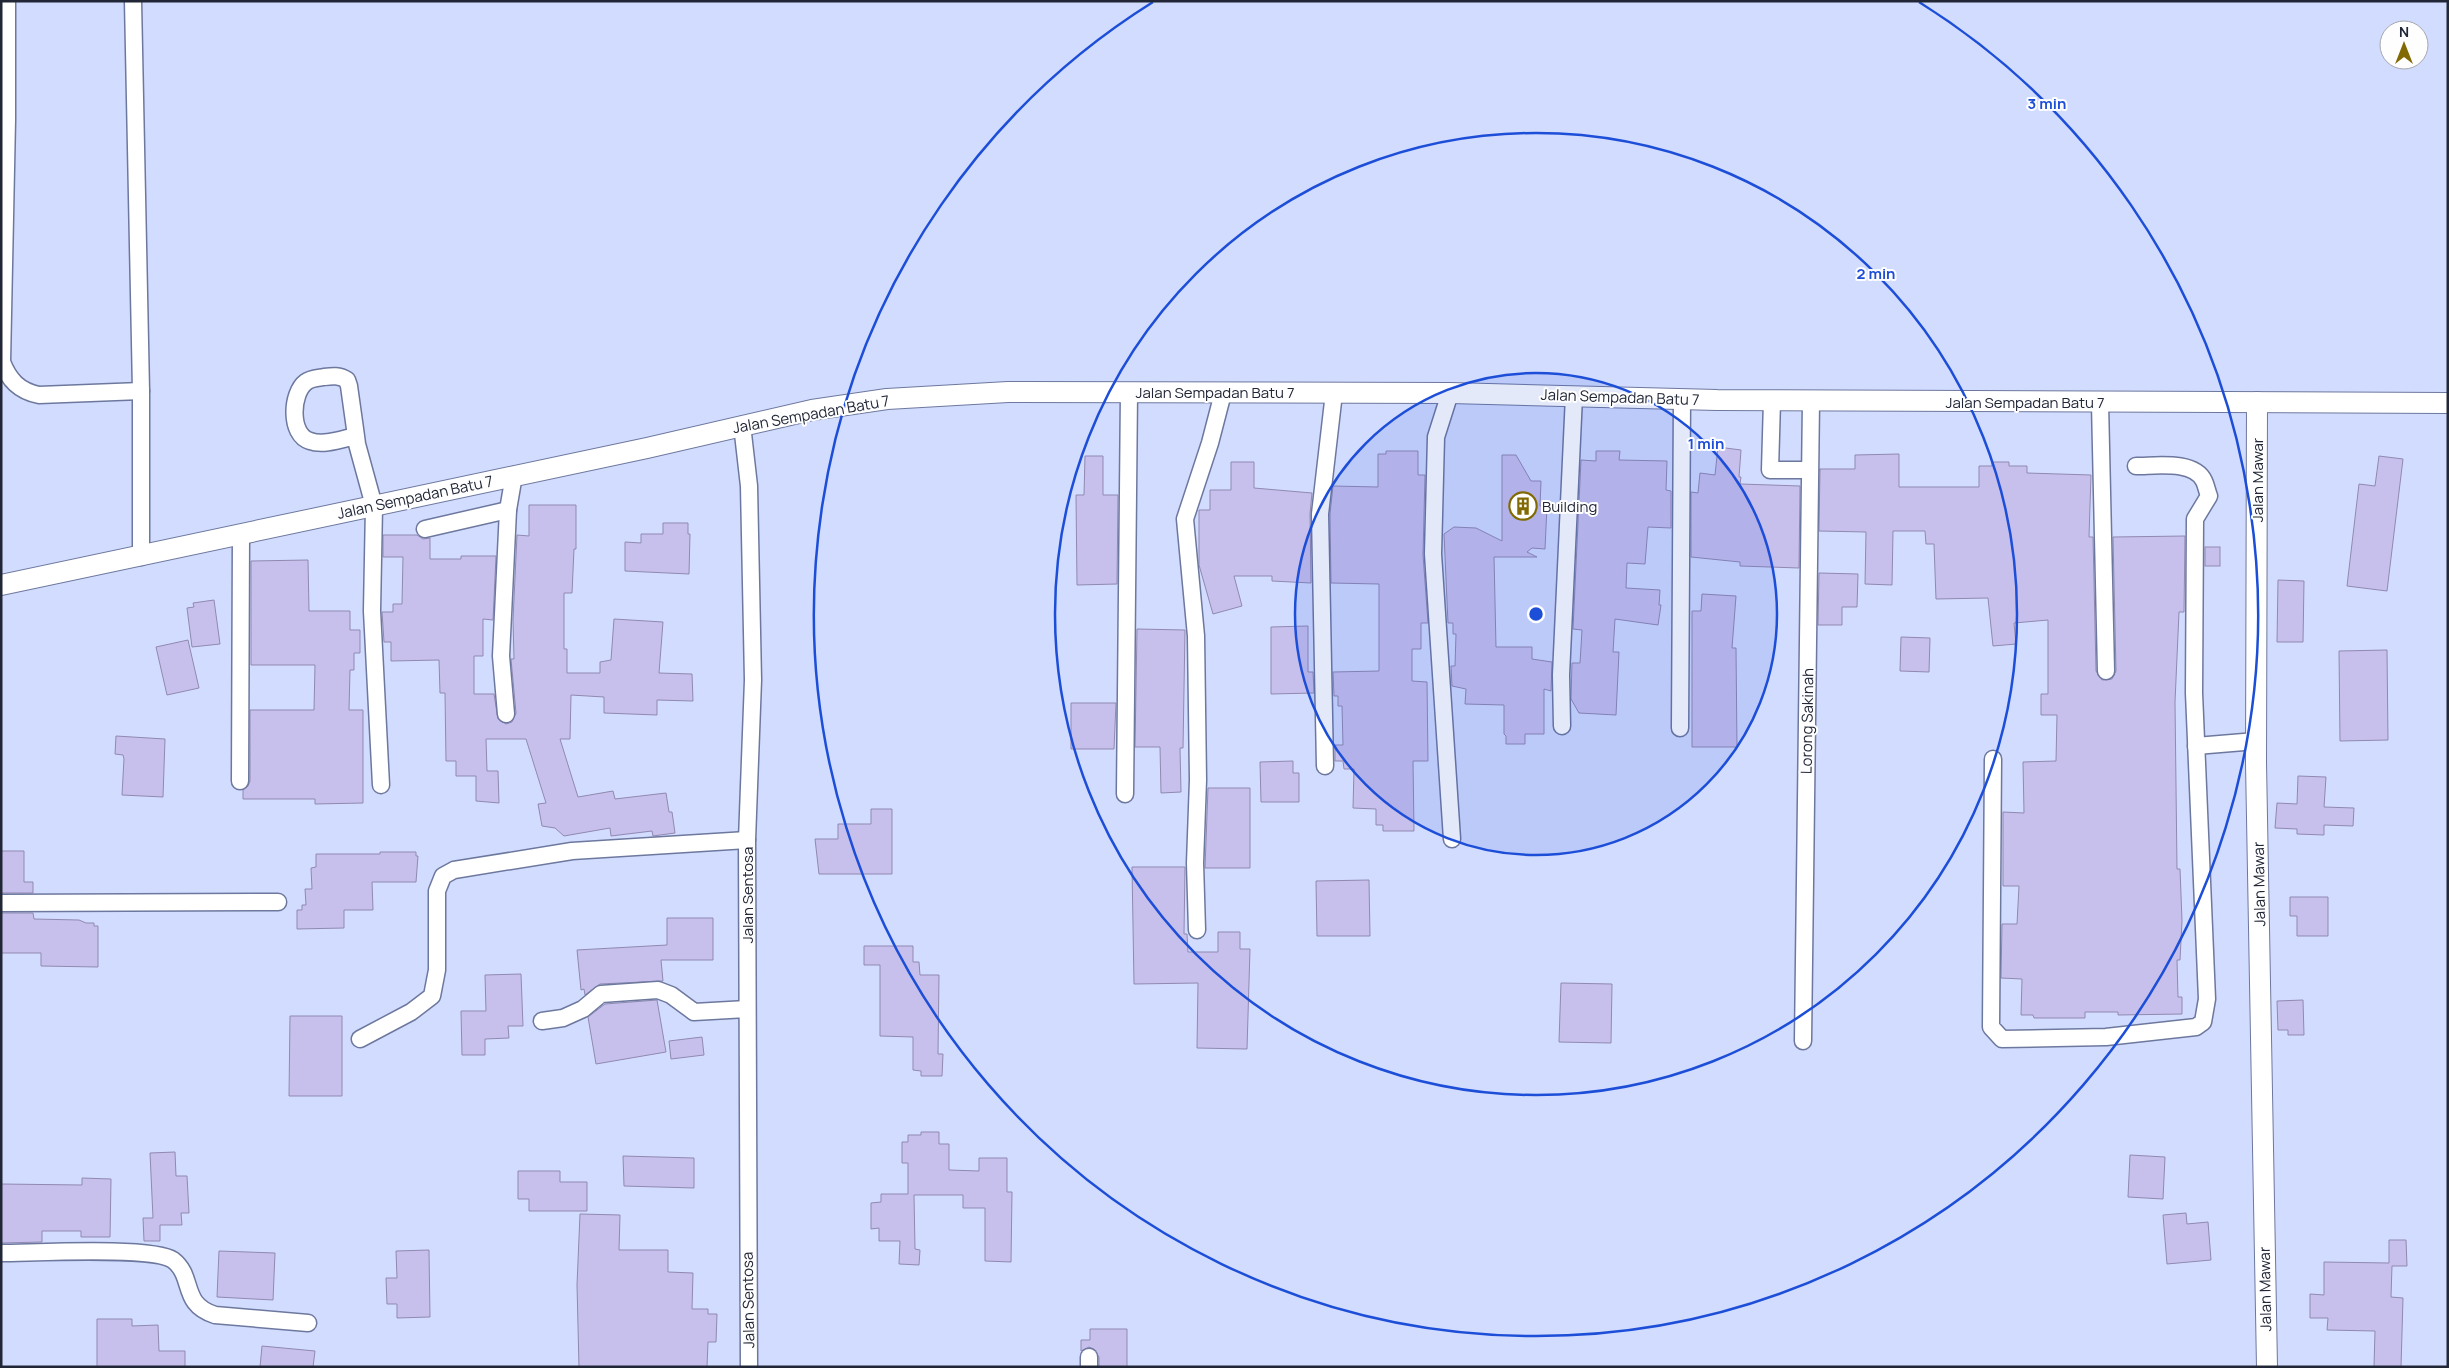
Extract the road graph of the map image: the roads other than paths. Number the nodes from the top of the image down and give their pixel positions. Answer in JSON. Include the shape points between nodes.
{"nodes":[{"id":1,"x":6,"y":1,"type":"edge"},
{"id":2,"x":133,"y":1,"type":"edge"},
{"id":3,"x":141,"y":390,"type":"junction"},
{"id":4,"x":1129,"y":392,"type":"junction"},
{"id":5,"x":1334,"y":392,"type":"junction"},
{"id":6,"x":1223,"y":393,"type":"junction"},
{"id":7,"x":1450,"y":393,"type":"junction"},
{"id":8,"x":1574,"y":396,"type":"junction"},
{"id":9,"x":1682,"y":399,"type":"junction"},
{"id":10,"x":1772,"y":400,"type":"junction"},
{"id":11,"x":1811,"y":400,"type":"junction"},
{"id":12,"x":2100,"y":402,"type":"junction"},
{"id":13,"x":2257,"y":402,"type":"junction"},
{"id":14,"x":2448,"y":403,"type":"edge"},
{"id":15,"x":742,"y":425,"type":"junction"},
{"id":16,"x":356,"y":436,"type":"junction"},
{"id":17,"x":2136,"y":466,"type":"dead end"},
{"id":18,"x":1810,"y":470,"type":"junction"},
{"id":19,"x":514,"y":475,"type":"junction"},
{"id":20,"x":374,"y":506,"type":"junction"},
{"id":21,"x":508,"y":510,"type":"junction"},
{"id":22,"x":425,"y":529,"type":"dead end"},
{"id":23,"x":241,"y":535,"type":"junction"},
{"id":24,"x":141,"y":557,"type":"junction"},
{"id":25,"x":1,"y":585,"type":"edge"},
{"id":26,"x":2106,"y":671,"type":"dead end"},
{"id":27,"x":506,"y":714,"type":"dead end"},
{"id":28,"x":1562,"y":726,"type":"dead end"},
{"id":29,"x":1680,"y":728,"type":"dead end"},
{"id":30,"x":2256,"y":742,"type":"junction"},
{"id":31,"x":2196,"y":746,"type":"junction"},
{"id":32,"x":1993,"y":759,"type":"dead end"},
{"id":33,"x":1325,"y":766,"type":"dead end"},
{"id":34,"x":240,"y":781,"type":"dead end"},
{"id":35,"x":381,"y":785,"type":"dead end"},
{"id":36,"x":1126,"y":794,"type":"dead end"},
{"id":37,"x":1452,"y":839,"type":"dead end"},
{"id":38,"x":747,"y":840,"type":"junction"},
{"id":39,"x":1,"y":902,"type":"edge"},
{"id":40,"x":278,"y":902,"type":"dead end"},
{"id":41,"x":1197,"y":930,"type":"dead end"},
{"id":42,"x":747,"y":1009,"type":"junction"},
{"id":43,"x":542,"y":1021,"type":"dead end"},
{"id":44,"x":360,"y":1039,"type":"dead end"},
{"id":45,"x":1803,"y":1041,"type":"dead end"},
{"id":46,"x":1,"y":1253,"type":"edge"},
{"id":47,"x":308,"y":1322,"type":"dead end"},
{"id":48,"x":748,"y":1367,"type":"edge"},
{"id":49,"x":2267,"y":1367,"type":"edge"}],
"edges":[{"from":1,"to":3,"type":"street","via":[[2,362],[8,376],[27,392],[39,395]]},
{"from":2,"to":3,"type":"street"},
{"from":3,"to":24,"type":"street"},
{"from":4,"to":6,"type":"street","name":"Jalan Sempadan Batu 7"},
{"from":4,"to":15,"type":"street","name":"Jalan Sempadan Batu 7","via":[[1008,392],[887,399]]},
{"from":4,"to":36,"type":"street"},
{"from":5,"to":6,"type":"street","name":"Jalan Sempadan Batu 7"},
{"from":5,"to":7,"type":"street","name":"Jalan Sempadan Batu 7"},
{"from":5,"to":33,"type":"street","via":[[1320,514]]},
{"from":6,"to":41,"type":"street","via":[[1185,519],[1196,636]]},
{"from":7,"to":8,"type":"street","name":"Jalan Sempadan Batu 7"},
{"from":7,"to":37,"type":"street","via":[[1436,437],[1433,554]]},
{"from":8,"to":9,"type":"street","name":"Jalan Sempadan Batu 7"},
{"from":8,"to":28,"type":"street","via":[[1561,675]]},
{"from":9,"to":10,"type":"street","name":"Jalan Sempadan Batu 7"},
{"from":9,"to":29,"type":"street"},
{"from":10,"to":11,"type":"street","name":"Jalan Sempadan Batu 7"},
{"from":10,"to":18,"type":"street","via":[[1770,470]]},
{"from":11,"to":12,"type":"street","name":"Jalan Sempadan Batu 7"},
{"from":11,"to":18,"type":"street","name":"Lorong Sakinah"},
{"from":12,"to":13,"type":"street","name":"Jalan Sempadan Batu 7"},
{"from":12,"to":26,"type":"street"},
{"from":13,"to":14,"type":"street","name":"Jalan Sempadan Batu 7"},
{"from":13,"to":30,"type":"street","name":"Jalan Mawar"},
{"from":15,"to":19,"type":"street","name":"Jalan Sempadan Batu 7"},
{"from":15,"to":38,"type":"street","name":"Jalan Sentosa","via":[[749,486],[753,680]]},
{"from":16,"to":16,"type":"street","via":[[347,380],[333,376],[306,381],[300,388],[295,414],[297,432],[301,437],[320,443]]},
{"from":16,"to":20,"type":"street"},
{"from":17,"to":31,"type":"street","via":[[2174,466],[2195,470],[2204,480],[2209,496],[2195,519]]},
{"from":18,"to":45,"type":"street","name":"Lorong Sakinah"},
{"from":19,"to":20,"type":"street","name":"Jalan Sempadan Batu 7"},
{"from":19,"to":21,"type":"street"},
{"from":20,"to":23,"type":"street","name":"Jalan Sempadan Batu 7"},
{"from":20,"to":35,"type":"street","via":[[372,611]]},
{"from":21,"to":22,"type":"street"},
{"from":21,"to":27,"type":"street","via":[[502,656]]},
{"from":23,"to":24,"type":"street","name":"Jalan Sempadan Batu 7"},
{"from":23,"to":34,"type":"street"},
{"from":24,"to":25,"type":"street","name":"Jalan Sempadan Batu 7"},
{"from":30,"to":31,"type":"street"},
{"from":30,"to":49,"type":"street","name":"Jalan Mawar"},
{"from":31,"to":32,"type":"street","via":[[2207,992],[2203,1022],[2187,1029],[2106,1037],[2002,1039],[1991,1026]]},
{"from":38,"to":42,"type":"street","name":"Jalan Sentosa"},
{"from":38,"to":44,"type":"street","via":[[572,850],[454,870],[443,876],[437,891],[437,970],[432,996],[411,1012]]},
{"from":39,"to":40,"type":"street"},
{"from":42,"to":43,"type":"street","via":[[694,1012],[671,995],[658,990],[601,994],[583,1009],[563,1018]]},
{"from":42,"to":48,"type":"street","name":"Jalan Sentosa"},
{"from":46,"to":47,"type":"street","via":[[161,1254],[174,1261],[201,1311],[214,1315]]}]}
